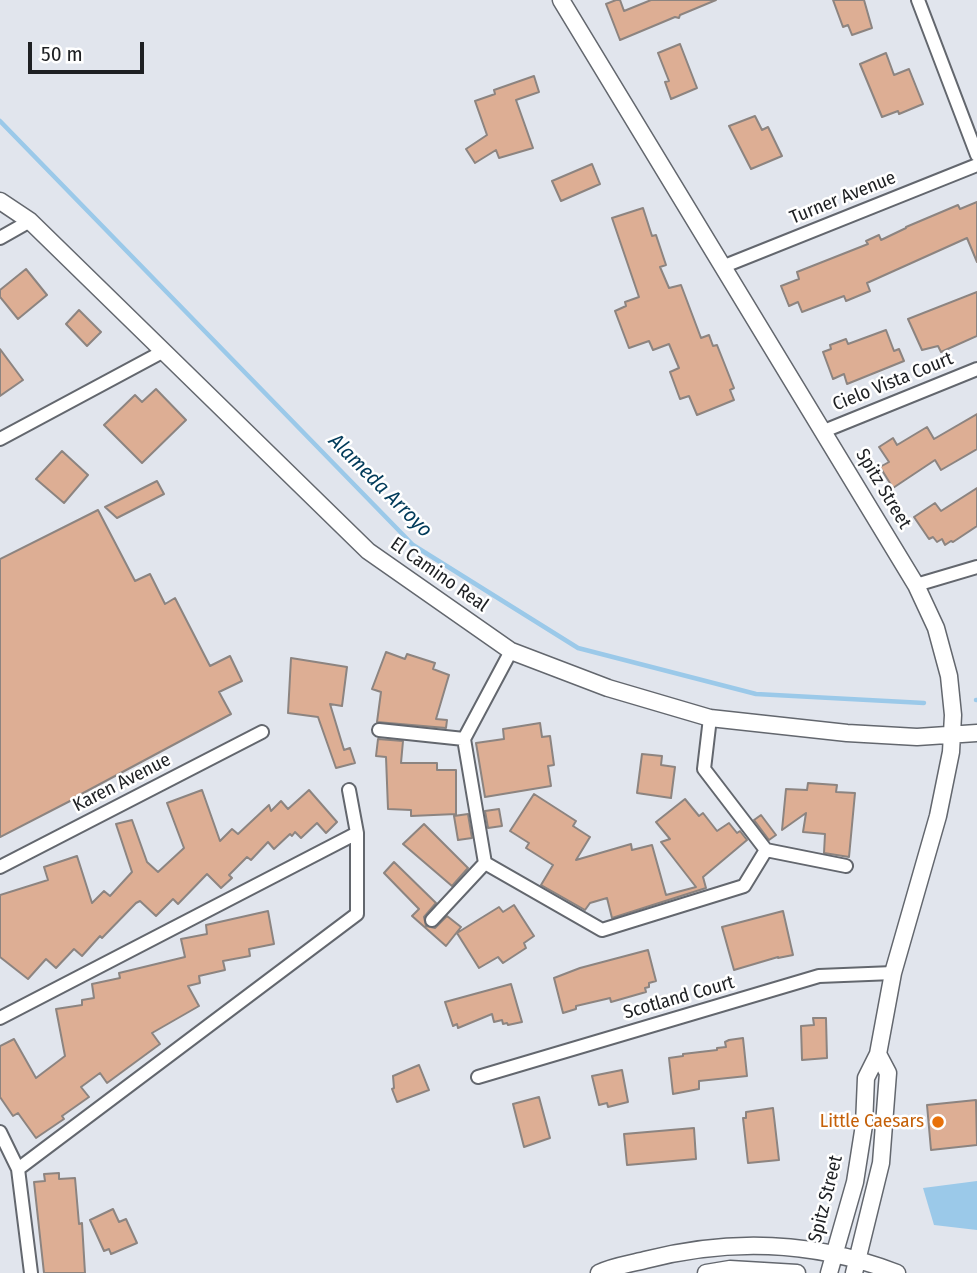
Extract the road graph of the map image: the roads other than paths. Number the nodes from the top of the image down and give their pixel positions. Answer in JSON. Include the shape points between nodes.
{"nodes":[{"id":1,"x":561,"y":0,"type":"edge"},
{"id":2,"x":918,"y":0,"type":"edge"},
{"id":3,"x":977,"y":155,"type":"edge"},
{"id":4,"x":977,"y":165,"type":"edge"},
{"id":5,"x":0,"y":201,"type":"edge"},
{"id":6,"x":30,"y":221,"type":"junction"},
{"id":7,"x":0,"y":239,"type":"edge"},
{"id":8,"x":722,"y":267,"type":"junction"},
{"id":9,"x":164,"y":351,"type":"junction"},
{"id":10,"x":977,"y":369,"type":"edge"},
{"id":11,"x":824,"y":431,"type":"junction"},
{"id":12,"x":0,"y":439,"type":"edge"},
{"id":13,"x":977,"y":567,"type":"edge"},
{"id":14,"x":916,"y":585,"type":"junction"},
{"id":15,"x":510,"y":651,"type":"junction"},
{"id":16,"x":710,"y":718,"type":"junction"},
{"id":17,"x":379,"y":730,"type":"dead end"},
{"id":18,"x":262,"y":732,"type":"dead end"},
{"id":19,"x":977,"y":733,"type":"edge"},
{"id":20,"x":951,"y":735,"type":"junction"},
{"id":21,"x":464,"y":739,"type":"junction"},
{"id":22,"x":349,"y":790,"type":"dead end"},
{"id":23,"x":357,"y":833,"type":"junction"},
{"id":24,"x":766,"y":850,"type":"junction"},
{"id":25,"x":485,"y":863,"type":"junction"},
{"id":26,"x":846,"y":866,"type":"dead end"},
{"id":27,"x":0,"y":867,"type":"edge"},
{"id":28,"x":432,"y":920,"type":"dead end"},
{"id":29,"x":893,"y":973,"type":"junction"},
{"id":30,"x":0,"y":1018,"type":"edge"},
{"id":31,"x":878,"y":1054,"type":"junction"},
{"id":32,"x":478,"y":1077,"type":"dead end"},
{"id":33,"x":0,"y":1132,"type":"edge"},
{"id":34,"x":18,"y":1169,"type":"junction"},
{"id":35,"x":834,"y":1255,"type":"junction"},
{"id":36,"x":856,"y":1267,"type":"edge"},
{"id":37,"x":31,"y":1273,"type":"edge"},
{"id":38,"x":599,"y":1273,"type":"edge"},
{"id":39,"x":706,"y":1273,"type":"edge"},
{"id":40,"x":797,"y":1273,"type":"edge"},
{"id":41,"x":829,"y":1273,"type":"edge"},
{"id":42,"x":897,"y":1273,"type":"edge"}],
"edges":[{"from":1,"to":8,"type":"street","name":"Spitz Street"},
{"from":2,"to":3,"type":"street"},
{"from":4,"to":8,"type":"street","name":"Turner Avenue"},
{"from":5,"to":6,"type":"street","name":"El Camino Real"},
{"from":6,"to":7,"type":"street"},
{"from":6,"to":9,"type":"street","name":"El Camino Real"},
{"from":8,"to":11,"type":"street","name":"Spitz Street"},
{"from":9,"to":12,"type":"street"},
{"from":9,"to":15,"type":"street","name":"El Camino Real","via":[[368,551]]},
{"from":10,"to":11,"type":"street","name":"Cielo Vista Court"},
{"from":11,"to":14,"type":"street","name":"Spitz Street"},
{"from":13,"to":14,"type":"street"},
{"from":14,"to":20,"type":"street","name":"Spitz Street","via":[[936,628],[949,676]]},
{"from":15,"to":16,"type":"street","name":"El Camino Real","via":[[608,688]]},
{"from":15,"to":21,"type":"street"},
{"from":16,"to":20,"type":"street","name":"El Camino Real","via":[[847,733]]},
{"from":16,"to":24,"type":"street","via":[[704,769]]},
{"from":17,"to":21,"type":"street"},
{"from":18,"to":27,"type":"street","name":"Karen Avenue"},
{"from":19,"to":20,"type":"street","name":"El Camino Real"},
{"from":20,"to":29,"type":"street","name":"Spitz Street","via":[[938,816]]},
{"from":21,"to":25,"type":"street"},
{"from":22,"to":23,"type":"street"},
{"from":23,"to":30,"type":"street"},
{"from":23,"to":34,"type":"street","via":[[357,914]]},
{"from":24,"to":25,"type":"street","via":[[744,886],[602,930]]},
{"from":24,"to":26,"type":"street"},
{"from":25,"to":28,"type":"street"},
{"from":29,"to":31,"type":"street","name":"Spitz Street"},
{"from":29,"to":32,"type":"street","name":"Scotland Court","via":[[820,976]]},
{"from":31,"to":35,"type":"street","name":"Spitz Street","via":[[866,1078],[855,1182]]},
{"from":31,"to":36,"type":"street","name":"Spitz Street","via":[[888,1073],[881,1163]]},
{"from":33,"to":34,"type":"street"},
{"from":34,"to":37,"type":"street"},
{"from":35,"to":36,"type":"street"},
{"from":35,"to":38,"type":"street","via":[[738,1244],[671,1253]]},
{"from":35,"to":41,"type":"street","name":"Spitz Street"},
{"from":36,"to":42,"type":"street"},
{"from":39,"to":40,"type":"street","via":[[730,1269]]}]}
